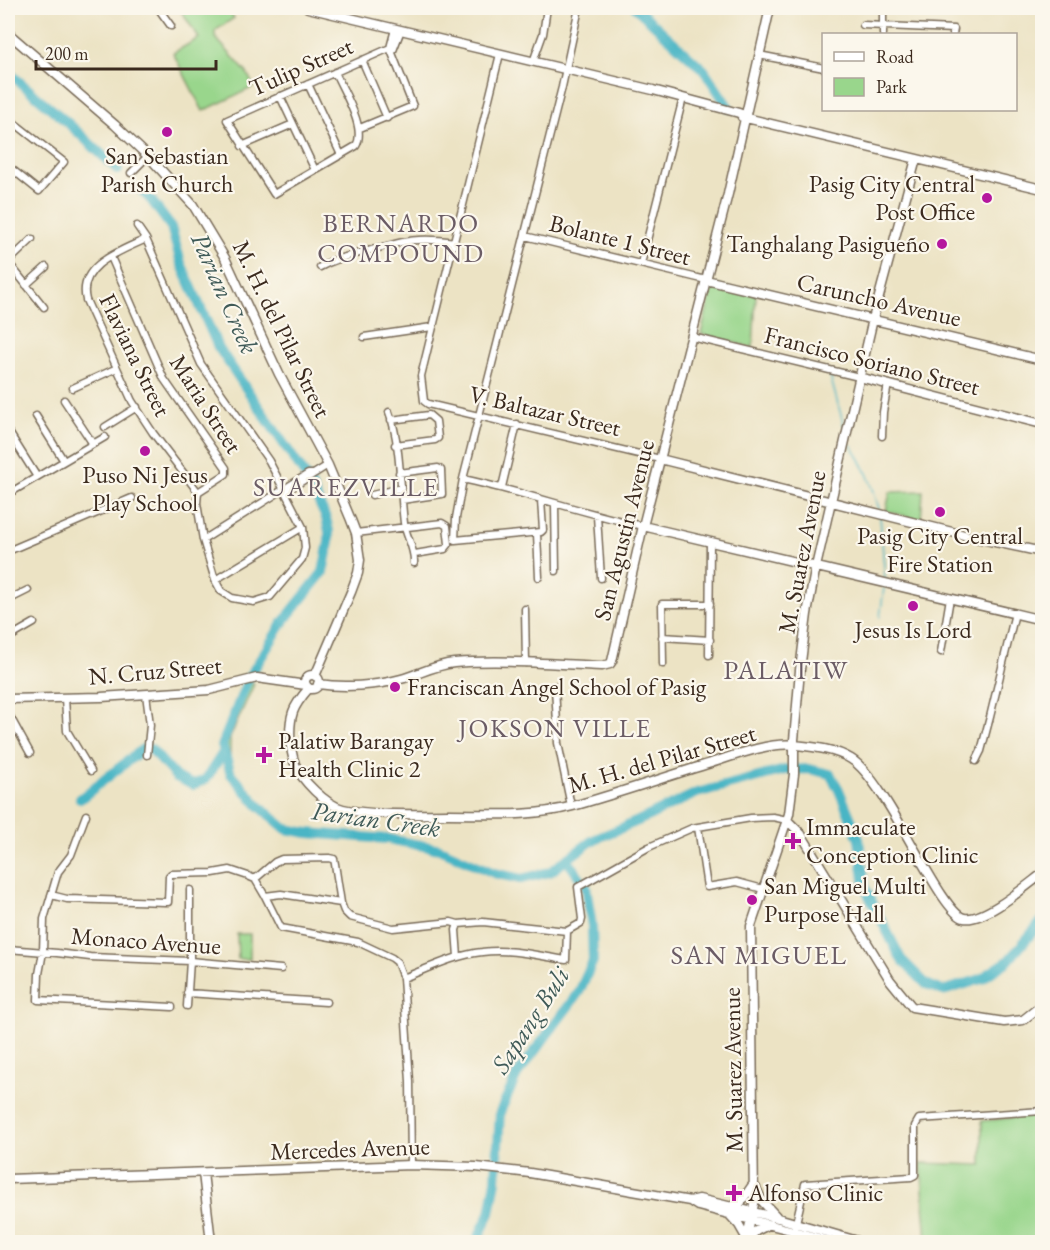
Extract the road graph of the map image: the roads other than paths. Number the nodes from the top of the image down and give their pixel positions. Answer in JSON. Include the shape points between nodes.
{"nodes":[{"id":1,"x":158,"y":8,"type":"edge"},
{"id":2,"x":308,"y":8,"type":"edge"},
{"id":3,"x":547,"y":8,"type":"edge"},
{"id":4,"x":579,"y":8,"type":"edge"},
{"id":5,"x":770,"y":8,"type":"edge"},
{"id":6,"x":883,"y":8,"type":"edge"},
{"id":7,"x":863,"y":25,"type":"dead end"},
{"id":8,"x":882,"y":25,"type":"junction"},
{"id":9,"x":171,"y":26,"type":"dead end"},
{"id":10,"x":398,"y":29,"type":"junction"},
{"id":11,"x":8,"y":33,"type":"edge"},
{"id":12,"x":883,"y":33,"type":"edge"},
{"id":13,"x":953,"y":33,"type":"edge"},
{"id":14,"x":391,"y":50,"type":"junction"},
{"id":15,"x":500,"y":54,"type":"junction"},
{"id":16,"x":759,"y":55,"type":"junction"},
{"id":17,"x":362,"y":60,"type":"junction"},
{"id":18,"x":532,"y":62,"type":"junction"},
{"id":19,"x":822,"y":68,"type":"edge"},
{"id":20,"x":566,"y":70,"type":"junction"},
{"id":21,"x":335,"y":72,"type":"junction"},
{"id":22,"x":308,"y":84,"type":"junction"},
{"id":23,"x":646,"y":90,"type":"junction"},
{"id":24,"x":280,"y":96,"type":"junction"},
{"id":25,"x":682,"y":102,"type":"junction"},
{"id":26,"x":746,"y":117,"type":"junction"},
{"id":27,"x":8,"y":118,"type":"edge"},
{"id":28,"x":387,"y":118,"type":"junction"},
{"id":29,"x":293,"y":124,"type":"junction"},
{"id":30,"x":360,"y":128,"type":"junction"},
{"id":31,"x":242,"y":146,"type":"junction"},
{"id":32,"x":341,"y":155,"type":"junction"},
{"id":33,"x":148,"y":156,"type":"junction"},
{"id":34,"x":916,"y":159,"type":"junction"},
{"id":35,"x":8,"y":168,"type":"edge"},
{"id":36,"x":315,"y":170,"type":"junction"},
{"id":37,"x":131,"y":173,"type":"dead end"},
{"id":38,"x":1042,"y":189,"type":"edge"},
{"id":39,"x":137,"y":226,"type":"dead end"},
{"id":40,"x":525,"y":236,"type":"junction"},
{"id":41,"x":32,"y":239,"type":"dead end"},
{"id":42,"x":146,"y":239,"type":"junction"},
{"id":43,"x":455,"y":242,"type":"junction"},
{"id":44,"x":111,"y":257,"type":"junction"},
{"id":45,"x":8,"y":262,"type":"edge"},
{"id":46,"x":641,"y":264,"type":"junction"},
{"id":47,"x":46,"y":267,"type":"dead end"},
{"id":48,"x":320,"y":267,"type":"dead end"},
{"id":49,"x":706,"y":279,"type":"junction"},
{"id":50,"x":26,"y":285,"type":"junction"},
{"id":51,"x":44,"y":307,"type":"dead end"},
{"id":52,"x":873,"y":319,"type":"junction"},
{"id":53,"x":432,"y":327,"type":"junction"},
{"id":54,"x":364,"y":337,"type":"dead end"},
{"id":55,"x":692,"y":337,"type":"junction"},
{"id":56,"x":1042,"y":360,"type":"edge"},
{"id":57,"x":117,"y":368,"type":"junction"},
{"id":58,"x":859,"y":377,"type":"junction"},
{"id":59,"x":888,"y":384,"type":"junction"},
{"id":60,"x":73,"y":388,"type":"dead end"},
{"id":61,"x":64,"y":400,"type":"dead end"},
{"id":62,"x":136,"y":407,"type":"junction"},
{"id":63,"x":388,"y":412,"type":"dead end"},
{"id":64,"x":479,"y":415,"type":"junction"},
{"id":65,"x":36,"y":416,"type":"dead end"},
{"id":66,"x":392,"y":420,"type":"junction"},
{"id":67,"x":517,"y":424,"type":"junction"},
{"id":68,"x":1042,"y":424,"type":"edge"},
{"id":69,"x":105,"y":427,"type":"dead end"},
{"id":70,"x":10,"y":434,"type":"dead end"},
{"id":71,"x":882,"y":436,"type":"dead end"},
{"id":72,"x":105,"y":437,"type":"dead end"},
{"id":73,"x":93,"y":444,"type":"junction"},
{"id":74,"x":395,"y":445,"type":"junction"},
{"id":75,"x":660,"y":459,"type":"junction"},
{"id":76,"x":64,"y":461,"type":"junction"},
{"id":77,"x":328,"y":465,"type":"junction"},
{"id":78,"x":399,"y":473,"type":"junction"},
{"id":79,"x":37,"y":477,"type":"junction"},
{"id":80,"x":463,"y":478,"type":"junction"},
{"id":81,"x":501,"y":487,"type":"junction"},
{"id":82,"x":401,"y":488,"type":"junction"},
{"id":83,"x":283,"y":490,"type":"junction"},
{"id":84,"x":198,"y":492,"type":"junction"},
{"id":85,"x":8,"y":494,"type":"edge"},
{"id":86,"x":372,"y":495,"type":"dead end"},
{"id":87,"x":132,"y":498,"type":"dead end"},
{"id":88,"x":402,"y":500,"type":"junction"},
{"id":89,"x":541,"y":500,"type":"junction"},
{"id":90,"x":831,"y":501,"type":"junction"},
{"id":91,"x":555,"y":504,"type":"junction"},
{"id":92,"x":597,"y":516,"type":"junction"},
{"id":93,"x":404,"y":526,"type":"junction"},
{"id":94,"x":643,"y":526,"type":"junction"},
{"id":95,"x":303,"y":527,"type":"junction"},
{"id":96,"x":356,"y":533,"type":"junction"},
{"id":97,"x":537,"y":534,"type":"junction"},
{"id":98,"x":203,"y":540,"type":"junction"},
{"id":99,"x":710,"y":542,"type":"junction"},
{"id":100,"x":8,"y":551,"type":"edge"},
{"id":101,"x":1042,"y":552,"type":"edge"},
{"id":102,"x":415,"y":554,"type":"junction"},
{"id":103,"x":414,"y":563,"type":"dead end"},
{"id":104,"x":816,"y":567,"type":"junction"},
{"id":105,"x":556,"y":571,"type":"dead end"},
{"id":106,"x":539,"y":577,"type":"dead end"},
{"id":107,"x":601,"y":578,"type":"dead end"},
{"id":108,"x":215,"y":580,"type":"junction"},
{"id":109,"x":28,"y":590,"type":"dead end"},
{"id":110,"x":950,"y":598,"type":"junction"},
{"id":111,"x":8,"y":600,"type":"edge"},
{"id":112,"x":710,"y":604,"type":"junction"},
{"id":113,"x":525,"y":609,"type":"dead end"},
{"id":114,"x":1015,"y":613,"type":"junction"},
{"id":115,"x":1042,"y":620,"type":"edge"},
{"id":116,"x":34,"y":623,"type":"dead end"},
{"id":117,"x":8,"y":628,"type":"edge"},
{"id":118,"x":10,"y":637,"type":"edge"},
{"id":119,"x":662,"y":637,"type":"junction"},
{"id":120,"x":710,"y":640,"type":"junction"},
{"id":121,"x":941,"y":652,"type":"dead end"},
{"id":122,"x":709,"y":655,"type":"dead end"},
{"id":123,"x":526,"y":663,"type":"junction"},
{"id":124,"x":663,"y":664,"type":"dead end"},
{"id":125,"x":316,"y":680,"type":"junction"},
{"id":126,"x":307,"y":686,"type":"junction"},
{"id":127,"x":555,"y":686,"type":"dead end"},
{"id":128,"x":146,"y":694,"type":"junction"},
{"id":129,"x":65,"y":698,"type":"junction"},
{"id":130,"x":8,"y":699,"type":"edge"},
{"id":131,"x":8,"y":713,"type":"edge"},
{"id":132,"x":794,"y":744,"type":"junction"},
{"id":133,"x":148,"y":752,"type":"dead end"},
{"id":134,"x":30,"y":753,"type":"dead end"},
{"id":135,"x":976,"y":761,"type":"dead end"},
{"id":136,"x":91,"y":771,"type":"dead end"},
{"id":137,"x":571,"y":806,"type":"junction"},
{"id":138,"x":86,"y":815,"type":"dead end"},
{"id":139,"x":787,"y":820,"type":"junction"},
{"id":140,"x":698,"y":826,"type":"junction"},
{"id":141,"x":1042,"y":874,"type":"edge"},
{"id":142,"x":255,"y":879,"type":"junction"},
{"id":143,"x":763,"y":889,"type":"junction"},
{"id":144,"x":190,"y":890,"type":"dead end"},
{"id":145,"x":51,"y":895,"type":"junction"},
{"id":146,"x":265,"y":896,"type":"junction"},
{"id":147,"x":341,"y":903,"type":"junction"},
{"id":148,"x":458,"y":924,"type":"junction"},
{"id":149,"x":567,"y":931,"type":"junction"},
{"id":150,"x":8,"y":949,"type":"edge"},
{"id":151,"x":43,"y":952,"type":"junction"},
{"id":152,"x":458,"y":957,"type":"junction"},
{"id":153,"x":190,"y":961,"type":"junction"},
{"id":154,"x":281,"y":969,"type":"dead end"},
{"id":155,"x":403,"y":978,"type":"junction"},
{"id":156,"x":188,"y":993,"type":"junction"},
{"id":157,"x":326,"y":1002,"type":"dead end"},
{"id":158,"x":1042,"y":1005,"type":"edge"},
{"id":159,"x":187,"y":1006,"type":"dead end"},
{"id":160,"x":172,"y":1007,"type":"dead end"},
{"id":161,"x":1042,"y":1111,"type":"edge"},
{"id":162,"x":411,"y":1165,"type":"junction"},
{"id":163,"x":203,"y":1173,"type":"junction"},
{"id":164,"x":8,"y":1179,"type":"edge"},
{"id":165,"x":753,"y":1180,"type":"junction"},
{"id":166,"x":729,"y":1210,"type":"junction"},
{"id":167,"x":752,"y":1216,"type":"junction"},
{"id":168,"x":778,"y":1218,"type":"junction"},
{"id":169,"x":771,"y":1224,"type":"junction"},
{"id":170,"x":795,"y":1227,"type":"junction"},
{"id":171,"x":746,"y":1241,"type":"edge"},
{"id":172,"x":211,"y":1242,"type":"edge"},
{"id":173,"x":832,"y":1242,"type":"edge"},
{"id":174,"x":861,"y":1242,"type":"edge"}],
"edges":[{"from":1,"to":9,"type":"street"},
{"from":2,"to":10,"type":"street"},
{"from":3,"to":18,"type":"street","via":[[543,34]]},
{"from":4,"to":20,"type":"street"},
{"from":5,"to":16,"type":"street","name":"San Agustin Avenue"},
{"from":6,"to":8,"type":"street"},
{"from":7,"to":8,"type":"street"},
{"from":8,"to":12,"type":"street"},
{"from":8,"to":13,"type":"street","via":[[954,28]]},
{"from":10,"to":14,"type":"street"},
{"from":10,"to":15,"type":"street"},
{"from":11,"to":33,"type":"street","name":"M. H. del Pilar Street"},
{"from":14,"to":17,"type":"street","name":"Tulip Street"},
{"from":14,"to":28,"type":"street","via":[[413,106]]},
{"from":15,"to":18,"type":"street"},
{"from":15,"to":43,"type":"street"},
{"from":16,"to":19,"type":"street"},
{"from":16,"to":26,"type":"street","name":"San Agustin Avenue"},
{"from":17,"to":21,"type":"street","name":"Tulip Street"},
{"from":17,"to":28,"type":"street"},
{"from":18,"to":20,"type":"street"},
{"from":20,"to":23,"type":"street"},
{"from":20,"to":40,"type":"street"},
{"from":21,"to":22,"type":"street","name":"Tulip Street"},
{"from":21,"to":30,"type":"street"},
{"from":22,"to":24,"type":"street","name":"Tulip Street"},
{"from":22,"to":32,"type":"street"},
{"from":23,"to":25,"type":"street"},
{"from":23,"to":26,"type":"street"},
{"from":24,"to":29,"type":"street"},
{"from":24,"to":31,"type":"street","name":"Tulip Street","via":[[227,120]]},
{"from":25,"to":26,"type":"street"},
{"from":25,"to":46,"type":"street"},
{"from":26,"to":34,"type":"street"},
{"from":26,"to":49,"type":"street","name":"San Agustin Avenue"},
{"from":27,"to":35,"type":"street","via":[[64,160],[39,191]]},
{"from":28,"to":30,"type":"street"},
{"from":29,"to":31,"type":"street"},
{"from":29,"to":36,"type":"street"},
{"from":30,"to":32,"type":"street","via":[[356,147]]},
{"from":31,"to":36,"type":"street","via":[[274,194]]},
{"from":32,"to":36,"type":"street"},
{"from":33,"to":37,"type":"street"},
{"from":33,"to":77,"type":"street","name":"M. H. del Pilar Street","via":[[193,205],[216,240],[279,374]]},
{"from":34,"to":38,"type":"street"},
{"from":34,"to":52,"type":"street","name":"M. Suarez Avenue"},
{"from":39,"to":42,"type":"street"},
{"from":40,"to":46,"type":"street","name":"Bolante 1 Street"},
{"from":40,"to":64,"type":"street"},
{"from":41,"to":45,"type":"street"},
{"from":42,"to":44,"type":"street","name":"Flaviana Street"},
{"from":42,"to":83,"type":"street","via":[[201,364],[269,461]]},
{"from":43,"to":48,"type":"street","via":[[414,239]]},
{"from":43,"to":53,"type":"street"},
{"from":44,"to":57,"type":"street","name":"Flaviana Street","via":[[90,272],[85,295]]},
{"from":44,"to":84,"type":"street","name":"Maria Street","via":[[164,379],[226,468],[226,474]]},
{"from":45,"to":50,"type":"street"},
{"from":46,"to":49,"type":"street","name":"Bolante 1 Street"},
{"from":47,"to":50,"type":"street"},
{"from":49,"to":52,"type":"street","name":"Caruncho Avenue"},
{"from":49,"to":55,"type":"street","name":"San Agustin Avenue"},
{"from":50,"to":51,"type":"street"},
{"from":52,"to":56,"type":"street","name":"Caruncho Avenue"},
{"from":52,"to":58,"type":"street","name":"M. Suarez Avenue"},
{"from":53,"to":54,"type":"street"},
{"from":53,"to":64,"type":"street","name":"V. Baltazar Street","via":[[420,376],[424,402]]},
{"from":55,"to":58,"type":"street","name":"Francisco Soriano Street"},
{"from":55,"to":75,"type":"street","name":"San Agustin Avenue"},
{"from":57,"to":60,"type":"street"},
{"from":57,"to":62,"type":"street","name":"Flaviana Street"},
{"from":58,"to":59,"type":"street","name":"Francisco Soriano Street"},
{"from":58,"to":90,"type":"street","name":"M. Suarez Avenue"},
{"from":59,"to":68,"type":"street","name":"Francisco Soriano Street"},
{"from":59,"to":71,"type":"street"},
{"from":61,"to":73,"type":"street"},
{"from":62,"to":69,"type":"street"},
{"from":62,"to":84,"type":"street","name":"Flaviana Street"},
{"from":63,"to":66,"type":"street"},
{"from":64,"to":67,"type":"street","name":"V. Baltazar Street"},
{"from":64,"to":80,"type":"street"},
{"from":65,"to":76,"type":"street"},
{"from":66,"to":74,"type":"street"},
{"from":66,"to":74,"type":"street","via":[[429,416],[436,421],[435,440]]},
{"from":67,"to":75,"type":"street","name":"V. Baltazar Street"},
{"from":67,"to":81,"type":"street"},
{"from":70,"to":79,"type":"street"},
{"from":72,"to":73,"type":"street"},
{"from":73,"to":76,"type":"street"},
{"from":74,"to":78,"type":"street"},
{"from":75,"to":90,"type":"street","name":"V. Baltazar Street"},
{"from":75,"to":94,"type":"street","name":"San Agustin Avenue"},
{"from":76,"to":79,"type":"street"},
{"from":77,"to":83,"type":"street"},
{"from":77,"to":96,"type":"street","name":"M. H. del Pilar Street"},
{"from":78,"to":82,"type":"street"},
{"from":78,"to":88,"type":"street","via":[[441,470],[442,494]]},
{"from":79,"to":85,"type":"street"},
{"from":80,"to":81,"type":"street"},
{"from":80,"to":97,"type":"street","via":[[455,540]]},
{"from":81,"to":89,"type":"street"},
{"from":82,"to":86,"type":"street"},
{"from":82,"to":88,"type":"street"},
{"from":83,"to":95,"type":"street"},
{"from":83,"to":98,"type":"street"},
{"from":84,"to":98,"type":"street"},
{"from":87,"to":100,"type":"street"},
{"from":88,"to":93,"type":"street"},
{"from":89,"to":91,"type":"street"},
{"from":89,"to":97,"type":"street","via":[[543,530]]},
{"from":90,"to":101,"type":"street","name":"V. Baltazar Street"},
{"from":90,"to":104,"type":"street","name":"M. Suarez Avenue"},
{"from":91,"to":92,"type":"street"},
{"from":91,"to":105,"type":"street"},
{"from":92,"to":94,"type":"street"},
{"from":92,"to":107,"type":"street"},
{"from":93,"to":96,"type":"street"},
{"from":93,"to":102,"type":"street"},
{"from":93,"to":102,"type":"street","via":[[447,526],[445,549]]},
{"from":94,"to":99,"type":"street"},
{"from":94,"to":123,"type":"street","name":"San Agustin Avenue","via":[[610,664]]},
{"from":95,"to":108,"type":"street"},
{"from":95,"to":108,"type":"street","via":[[302,559],[265,600],[232,598],[223,594]]},
{"from":96,"to":125,"type":"street","name":"M. H. del Pilar Street","via":[[358,573]]},
{"from":97,"to":106,"type":"street"},
{"from":98,"to":108,"type":"street"},
{"from":99,"to":104,"type":"street"},
{"from":99,"to":112,"type":"street"},
{"from":102,"to":103,"type":"street"},
{"from":104,"to":110,"type":"street"},
{"from":104,"to":132,"type":"street","name":"M. Suarez Avenue","via":[[805,627]]},
{"from":109,"to":111,"type":"street"},
{"from":110,"to":114,"type":"street"},
{"from":110,"to":121,"type":"street"},
{"from":112,"to":119,"type":"street","via":[[662,604]]},
{"from":112,"to":120,"type":"street"},
{"from":113,"to":123,"type":"street"},
{"from":114,"to":115,"type":"street"},
{"from":114,"to":135,"type":"street"},
{"from":116,"to":118,"type":"street"},
{"from":117,"to":118,"type":"street"},
{"from":119,"to":120,"type":"street"},
{"from":119,"to":124,"type":"street"},
{"from":120,"to":122,"type":"street"},
{"from":123,"to":125,"type":"street","name":"San Agustin Avenue","via":[[455,663],[392,681],[345,686]]},
{"from":125,"to":126,"type":"street","name":"M. H. del Pilar Street","via":[[310,675],[306,678]]},
{"from":126,"to":128,"type":"street","name":"N. Cruz Street","via":[[254,678],[209,690]]},
{"from":126,"to":137,"type":"street","name":"M. H. del Pilar Street","via":[[293,710],[292,750],[298,772],[330,804],[343,809],[429,814],[525,813]]},
{"from":127,"to":137,"type":"street","via":[[558,743]]},
{"from":128,"to":129,"type":"street","name":"N. Cruz Street"},
{"from":128,"to":133,"type":"street"},
{"from":129,"to":130,"type":"street","name":"N. Cruz Street"},
{"from":129,"to":136,"type":"street","via":[[67,731]]},
{"from":131,"to":134,"type":"street"},
{"from":132,"to":137,"type":"street","name":"M. H. del Pilar Street","via":[[754,750]]},
{"from":132,"to":139,"type":"street","name":"M. Suarez Avenue"},
{"from":132,"to":141,"type":"street","name":"M. H. del Pilar Street","via":[[836,752],[850,758],[870,776],[933,882],[959,916],[981,915]]},
{"from":138,"to":145,"type":"street"},
{"from":139,"to":140,"type":"street","via":[[744,818]]},
{"from":139,"to":143,"type":"street","name":"M. Suarez Avenue"},
{"from":139,"to":158,"type":"street","via":[[801,834],[890,980],[912,1007],[1004,1022],[1023,1020]]},
{"from":140,"to":143,"type":"street","via":[[707,887],[737,882]]},
{"from":140,"to":149,"type":"street","via":[[649,847],[578,887],[582,919]]},
{"from":142,"to":145,"type":"street","via":[[230,870],[171,874],[167,902],[67,899]]},
{"from":142,"to":146,"type":"street"},
{"from":142,"to":147,"type":"street","via":[[282,859],[329,858],[336,865]]},
{"from":143,"to":165,"type":"street","name":"M. Suarez Avenue","via":[[751,926]]},
{"from":144,"to":153,"type":"street"},
{"from":145,"to":151,"type":"street","via":[[44,919]]},
{"from":146,"to":147,"type":"street","via":[[280,894]]},
{"from":146,"to":155,"type":"street","via":[[281,928],[366,945],[397,962]]},
{"from":147,"to":148,"type":"street","via":[[350,917],[393,928]]},
{"from":148,"to":149,"type":"street","via":[[483,922]]},
{"from":148,"to":152,"type":"street"},
{"from":149,"to":152,"type":"street","via":[[566,960],[484,951]]},
{"from":150,"to":151,"type":"street","name":"Monaco Avenue"},
{"from":151,"to":153,"type":"street","name":"Monaco Avenue"},
{"from":151,"to":160,"type":"street","via":[[38,1000]]},
{"from":152,"to":155,"type":"street"},
{"from":153,"to":154,"type":"street","name":"Monaco Avenue"},
{"from":153,"to":156,"type":"street"},
{"from":155,"to":162,"type":"street"},
{"from":156,"to":157,"type":"street"},
{"from":156,"to":159,"type":"street"},
{"from":161,"to":170,"type":"street","via":[[919,1119],[915,1125],[913,1176],[805,1184]]},
{"from":162,"to":163,"type":"street","name":"Mercedes Avenue"},
{"from":162,"to":166,"type":"street","name":"Mercedes Avenue","via":[[502,1169]]},
{"from":163,"to":164,"type":"street","name":"Mercedes Avenue"},
{"from":163,"to":172,"type":"street"},
{"from":165,"to":166,"type":"street","via":[[743,1201]]},
{"from":165,"to":167,"type":"street","name":"M. Suarez Avenue"},
{"from":165,"to":168,"type":"street","via":[[762,1201]]},
{"from":166,"to":167,"type":"street","name":"Mercedes Avenue"},
{"from":166,"to":171,"type":"street"},
{"from":167,"to":168,"type":"street","name":"Mercedes Avenue"},
{"from":167,"to":169,"type":"street","name":"Mercedes Avenue"},
{"from":167,"to":171,"type":"street","name":"M. Suarez Avenue"},
{"from":168,"to":170,"type":"street","name":"Mercedes Avenue"},
{"from":169,"to":170,"type":"street","name":"Mercedes Avenue"},
{"from":169,"to":171,"type":"street"},
{"from":170,"to":173,"type":"street","name":"Mercedes Avenue"},
{"from":170,"to":174,"type":"street","name":"Mercedes Avenue"}]}
